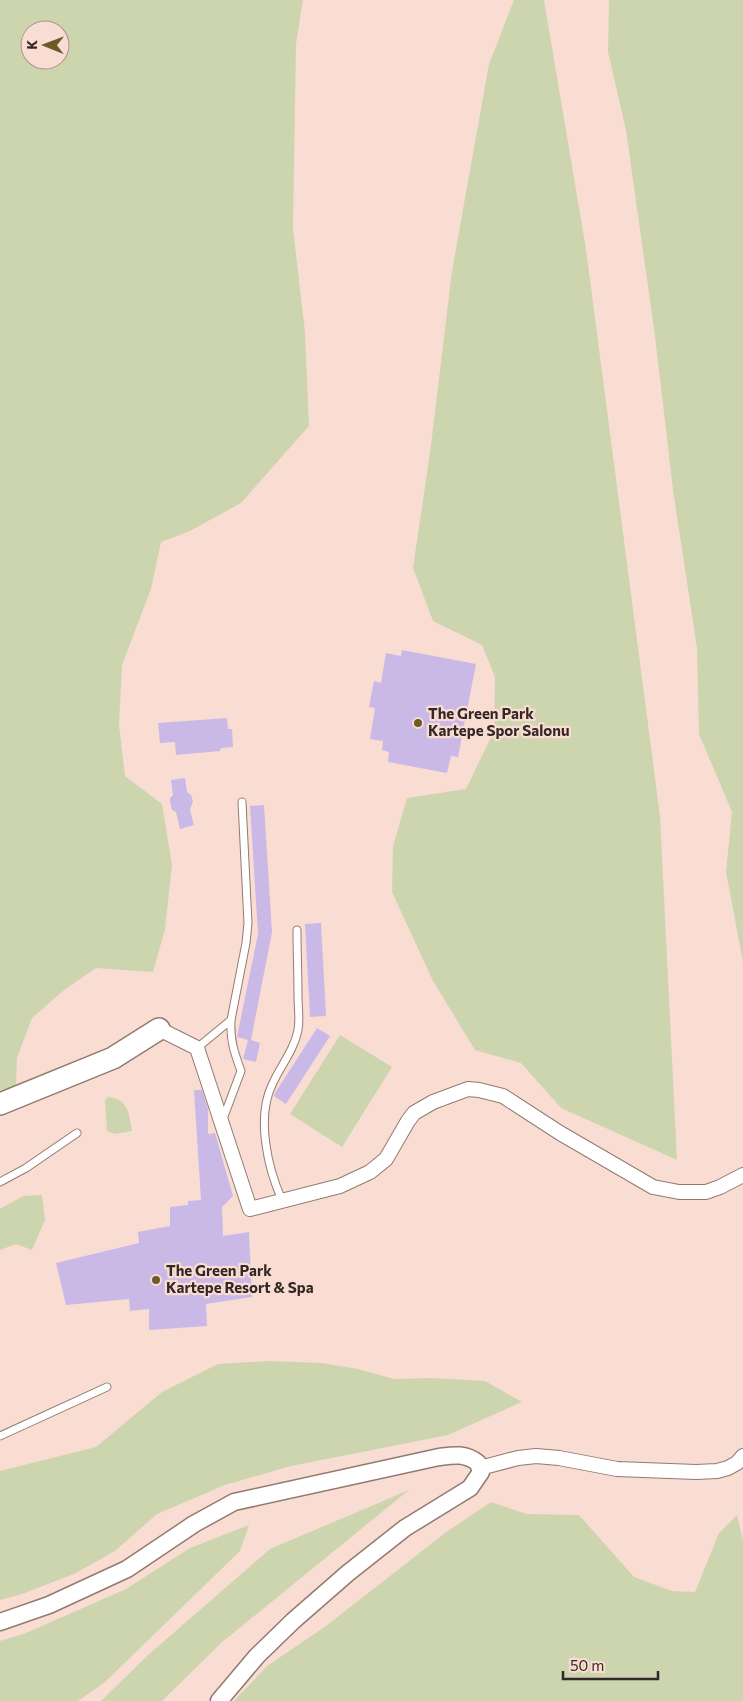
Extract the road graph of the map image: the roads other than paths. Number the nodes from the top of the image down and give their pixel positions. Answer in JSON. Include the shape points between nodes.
{"nodes":[{"id":1,"x":242,"y":802,"type":"dead end"},
{"id":2,"x":297,"y":930,"type":"dead end"},
{"id":3,"x":231,"y":1020,"type":"junction"},
{"id":4,"x":159,"y":1029,"type":"joint"},
{"id":5,"x":197,"y":1048,"type":"junction"},
{"id":6,"x":0,"y":1104,"type":"edge"},
{"id":7,"x":222,"y":1122,"type":"junction"},
{"id":8,"x":77,"y":1133,"type":"dead end"},
{"id":9,"x":743,"y":1175,"type":"edge"},
{"id":10,"x":0,"y":1182,"type":"edge"},
{"id":11,"x":282,"y":1200,"type":"junction"},
{"id":12,"x":107,"y":1386,"type":"dead end"},
{"id":13,"x":0,"y":1436,"type":"edge"},
{"id":14,"x":743,"y":1456,"type":"edge"},
{"id":15,"x":480,"y":1468,"type":"junction"},
{"id":16,"x":0,"y":1622,"type":"edge"},
{"id":17,"x":219,"y":1701,"type":"edge"}],
"edges":[{"from":1,"to":3,"type":"lane","via":[[248,923]]},
{"from":2,"to":11,"type":"lane","via":[[298,1029],[294,1045],[272,1085],[265,1109],[269,1165]]},
{"from":3,"to":5,"type":"lane"},
{"from":3,"to":7,"type":"lane","via":[[232,1045],[242,1071]]},
{"from":4,"to":5,"type":"street"},
{"from":4,"to":6,"type":"main road","via":[[113,1058]]},
{"from":5,"to":7,"type":"street"},
{"from":7,"to":11,"type":"street","via":[[250,1208]]},
{"from":8,"to":10,"type":"lane"},
{"from":9,"to":11,"type":"street","via":[[706,1192],[679,1192],[654,1187],[503,1096],[468,1089],[414,1113],[386,1159],[370,1172],[340,1186]]},
{"from":12,"to":13,"type":"lane"},
{"from":14,"to":15,"type":"street","via":[[737,1463],[718,1471],[617,1469],[536,1456]]},
{"from":15,"to":16,"type":"street","via":[[466,1455],[457,1454],[234,1502],[126,1569],[48,1605]]},
{"from":15,"to":17,"type":"street","via":[[479,1476],[470,1488],[375,1550],[293,1622],[256,1656]]}]}
